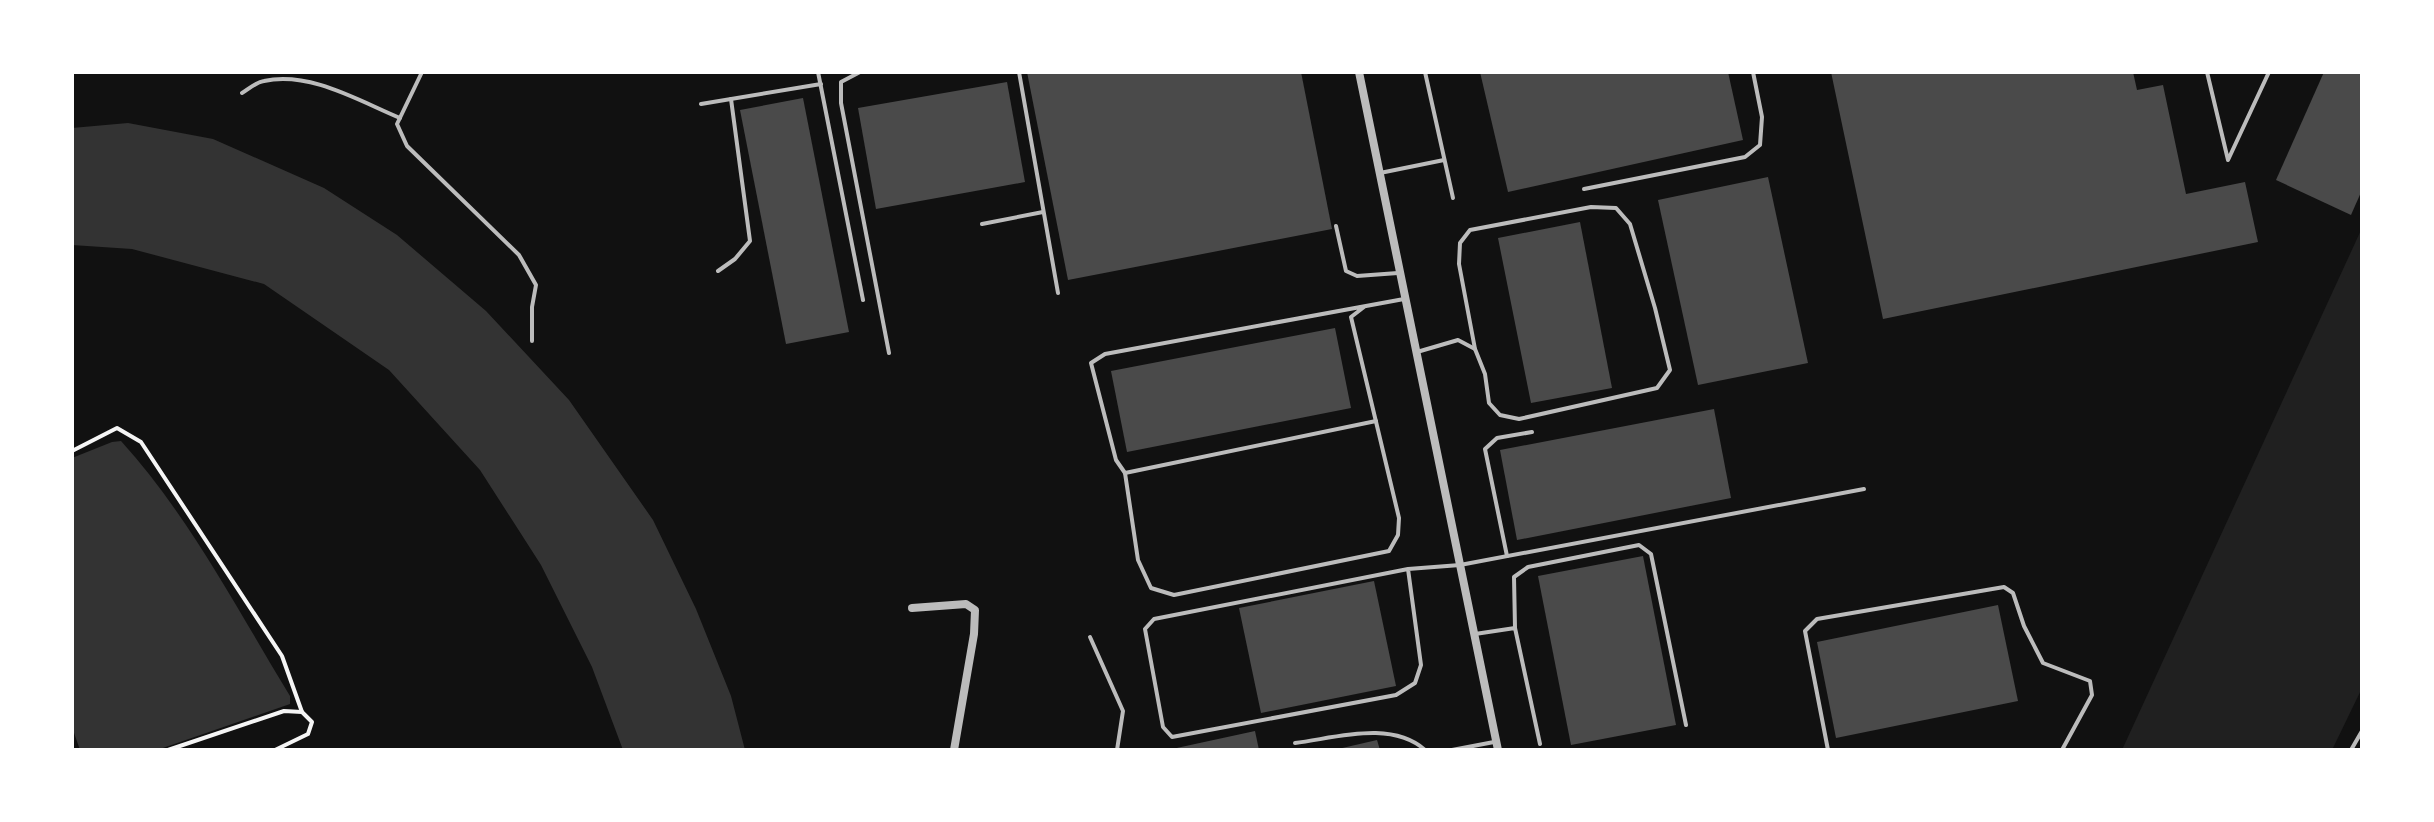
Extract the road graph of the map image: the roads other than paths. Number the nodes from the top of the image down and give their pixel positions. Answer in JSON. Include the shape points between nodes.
{"nodes":[{"id":1,"x":422,"y":72,"type":"edge"},
{"id":2,"x":818,"y":72,"type":"edge"},
{"id":3,"x":860,"y":72,"type":"edge"},
{"id":4,"x":1019,"y":72,"type":"edge"},
{"id":5,"x":1359,"y":72,"type":"edge"},
{"id":6,"x":1425,"y":72,"type":"edge"},
{"id":7,"x":1753,"y":72,"type":"edge"},
{"id":8,"x":2207,"y":72,"type":"edge"},
{"id":9,"x":2269,"y":72,"type":"edge"},
{"id":10,"x":821,"y":84,"type":"junction"},
{"id":11,"x":242,"y":93,"type":"dead end"},
{"id":12,"x":731,"y":99,"type":"junction"},
{"id":13,"x":701,"y":104,"type":"dead end"},
{"id":14,"x":400,"y":118,"type":"junction"},
{"id":15,"x":1445,"y":160,"type":"junction"},
{"id":16,"x":1380,"y":173,"type":"junction"},
{"id":17,"x":1584,"y":189,"type":"dead end"},
{"id":18,"x":1453,"y":198,"type":"dead end"},
{"id":19,"x":1043,"y":212,"type":"junction"},
{"id":20,"x":982,"y":224,"type":"dead end"},
{"id":21,"x":1336,"y":226,"type":"dead end"},
{"id":22,"x":718,"y":271,"type":"dead end"},
{"id":23,"x":1400,"y":272,"type":"junction"},
{"id":24,"x":1058,"y":293,"type":"dead end"},
{"id":25,"x":1406,"y":299,"type":"junction"},
{"id":26,"x":863,"y":300,"type":"dead end"},
{"id":27,"x":1364,"y":307,"type":"junction"},
{"id":28,"x":532,"y":341,"type":"dead end"},
{"id":29,"x":1475,"y":349,"type":"junction"},
{"id":30,"x":1417,"y":352,"type":"junction"},
{"id":31,"x":889,"y":353,"type":"dead end"},
{"id":32,"x":1376,"y":421,"type":"junction"},
{"id":33,"x":1532,"y":432,"type":"dead end"},
{"id":34,"x":1125,"y":473,"type":"junction"},
{"id":35,"x":1864,"y":489,"type":"dead end"},
{"id":36,"x":1507,"y":556,"type":"junction"},
{"id":37,"x":1460,"y":565,"type":"junction"},
{"id":38,"x":1408,"y":569,"type":"junction"},
{"id":39,"x":912,"y":608,"type":"dead end"},
{"id":40,"x":1515,"y":628,"type":"junction"},
{"id":41,"x":1475,"y":634,"type":"junction"},
{"id":42,"x":1090,"y":637,"type":"dead end"},
{"id":43,"x":1686,"y":725,"type":"dead end"},
{"id":44,"x":2362,"y":731,"type":"edge"},
{"id":45,"x":1295,"y":743,"type":"dead end"},
{"id":46,"x":1540,"y":744,"type":"dead end"},
{"id":47,"x":1497,"y":746,"type":"edge"},
{"id":48,"x":954,"y":750,"type":"edge"},
{"id":49,"x":1117,"y":750,"type":"edge"},
{"id":50,"x":1425,"y":750,"type":"edge"},
{"id":51,"x":1452,"y":750,"type":"edge"},
{"id":52,"x":1828,"y":750,"type":"edge"},
{"id":53,"x":2062,"y":750,"type":"edge"},
{"id":54,"x":2351,"y":750,"type":"edge"}],
"edges":[{"from":1,"to":14,"type":"lane"},
{"from":2,"to":10,"type":"lane"},
{"from":3,"to":31,"type":"lane","via":[[841,82],[841,103]]},
{"from":4,"to":19,"type":"lane"},
{"from":5,"to":16,"type":"street"},
{"from":6,"to":15,"type":"lane"},
{"from":7,"to":17,"type":"lane","via":[[1762,117],[1760,145],[1745,157]]},
{"from":8,"to":9,"type":"lane","via":[[2228,160]]},
{"from":10,"to":12,"type":"lane"},
{"from":10,"to":26,"type":"lane"},
{"from":11,"to":14,"type":"lane","via":[[262,81],[300,80]]},
{"from":12,"to":13,"type":"lane"},
{"from":12,"to":22,"type":"lane","via":[[750,241]]},
{"from":14,"to":28,"type":"lane","via":[[397,124],[407,146],[519,255],[536,285]]},
{"from":15,"to":16,"type":"lane"},
{"from":15,"to":18,"type":"lane"},
{"from":16,"to":23,"type":"street"},
{"from":19,"to":20,"type":"lane"},
{"from":19,"to":24,"type":"lane"},
{"from":21,"to":23,"type":"lane","via":[[1346,271],[1357,276]]},
{"from":23,"to":25,"type":"street"},
{"from":25,"to":27,"type":"lane"},
{"from":25,"to":30,"type":"street"},
{"from":27,"to":32,"type":"lane","via":[[1351,317]]},
{"from":27,"to":34,"type":"lane","via":[[1105,354],[1091,363],[1116,460]]},
{"from":29,"to":29,"type":"lane","via":[[1489,403],[1500,415],[1519,419],[1657,388],[1670,370],[1664,340],[1630,224],[1616,208],[1591,207],[1470,230],[1460,243],[1459,264]]},
{"from":29,"to":30,"type":"lane","via":[[1458,340]]},
{"from":30,"to":37,"type":"street"},
{"from":32,"to":34,"type":"lane"},
{"from":32,"to":34,"type":"lane","via":[[1399,518],[1389,551],[1373,555],[1174,595],[1151,588],[1138,560]]},
{"from":33,"to":36,"type":"lane","via":[[1497,438],[1485,449]]},
{"from":35,"to":36,"type":"lane"},
{"from":36,"to":37,"type":"lane"},
{"from":37,"to":38,"type":"lane"},
{"from":37,"to":41,"type":"street"},
{"from":38,"to":38,"type":"lane","via":[[1421,665],[1415,683],[1396,695],[1172,737],[1163,727],[1145,629],[1154,619]]},
{"from":39,"to":48,"type":"street","via":[[966,604],[975,610]]},
{"from":40,"to":41,"type":"lane"},
{"from":40,"to":43,"type":"lane","via":[[1514,577],[1528,567],[1639,545],[1651,554]]},
{"from":40,"to":46,"type":"lane"},
{"from":41,"to":47,"type":"street"},
{"from":42,"to":49,"type":"lane","via":[[1123,711]]},
{"from":44,"to":54,"type":"lane"},
{"from":45,"to":50,"type":"lane","via":[[1383,732],[1413,739]]},
{"from":47,"to":51,"type":"lane"},
{"from":52,"to":53,"type":"lane","via":[[1805,631],[1817,619],[2004,587],[2013,593],[2043,663],[2090,681],[2092,695]]}]}
